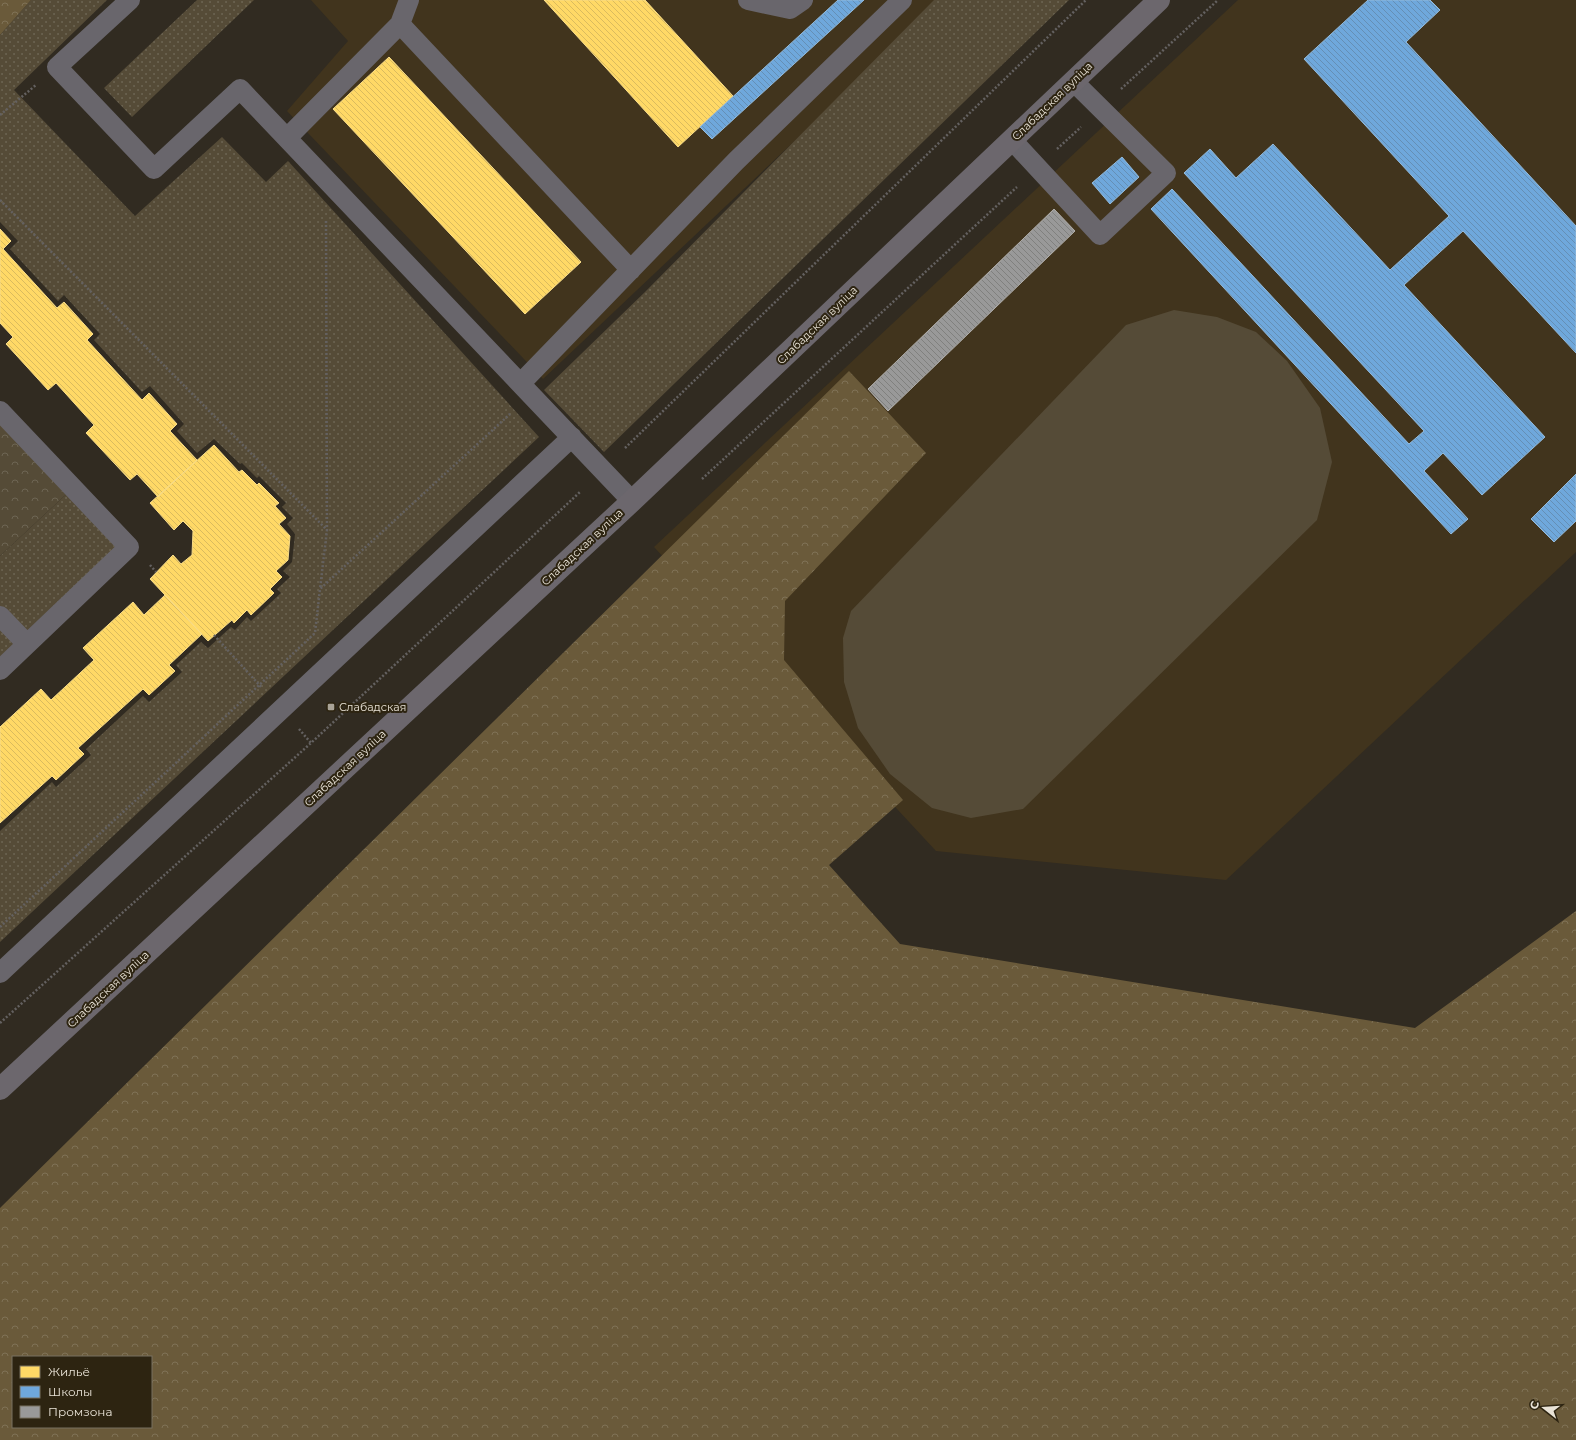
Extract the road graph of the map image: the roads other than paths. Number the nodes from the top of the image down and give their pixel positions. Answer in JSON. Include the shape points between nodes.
{"nodes":[{"id":1,"x":130,"y":0,"type":"edge"},
{"id":2,"x":409,"y":0,"type":"edge"},
{"id":3,"x":748,"y":0,"type":"edge"},
{"id":4,"x":803,"y":0,"type":"edge"},
{"id":5,"x":902,"y":0,"type":"edge"},
{"id":6,"x":1159,"y":0,"type":"edge"},
{"id":7,"x":400,"y":24,"type":"junction"},
{"id":8,"x":1073,"y":81,"type":"junction"},
{"id":9,"x":287,"y":138,"type":"junction"},
{"id":10,"x":1012,"y":140,"type":"junction"},
{"id":11,"x":631,"y":270,"type":"junction"},
{"id":12,"x":526,"y":388,"type":"junction"},
{"id":13,"x":0,"y":410,"type":"edge"},
{"id":14,"x":572,"y":437,"type":"junction"},
{"id":15,"x":632,"y":501,"type":"junction"},
{"id":16,"x":0,"y":616,"type":"edge"},
{"id":17,"x":27,"y":644,"type":"junction"},
{"id":18,"x":0,"y":670,"type":"edge"},
{"id":19,"x":0,"y":973,"type":"edge"},
{"id":20,"x":0,"y":1089,"type":"edge"}],
"edges":[{"from":1,"to":9,"type":"lane","via":[[57,68],[154,169],[240,89]]},
{"from":2,"to":7,"type":"lane"},
{"from":3,"to":4,"type":"lane","via":[[790,9]]},
{"from":5,"to":11,"type":"lane","via":[[736,161]]},
{"from":6,"to":8,"type":"street","name":"Слабадская вуліца"},
{"from":7,"to":9,"type":"lane"},
{"from":7,"to":11,"type":"lane"},
{"from":8,"to":10,"type":"street","name":"Слабадская вуліца"},
{"from":8,"to":10,"type":"lane","via":[[1166,173],[1100,235]]},
{"from":9,"to":12,"type":"lane"},
{"from":10,"to":15,"type":"street","name":"Слабадская вуліца"},
{"from":11,"to":12,"type":"lane"},
{"from":12,"to":14,"type":"lane"},
{"from":13,"to":17,"type":"lane","via":[[129,547]]},
{"from":14,"to":15,"type":"lane"},
{"from":14,"to":19,"type":"lane"},
{"from":15,"to":20,"type":"street","name":"Слабадская вуліца"},
{"from":16,"to":17,"type":"lane"},
{"from":17,"to":18,"type":"lane"}]}
